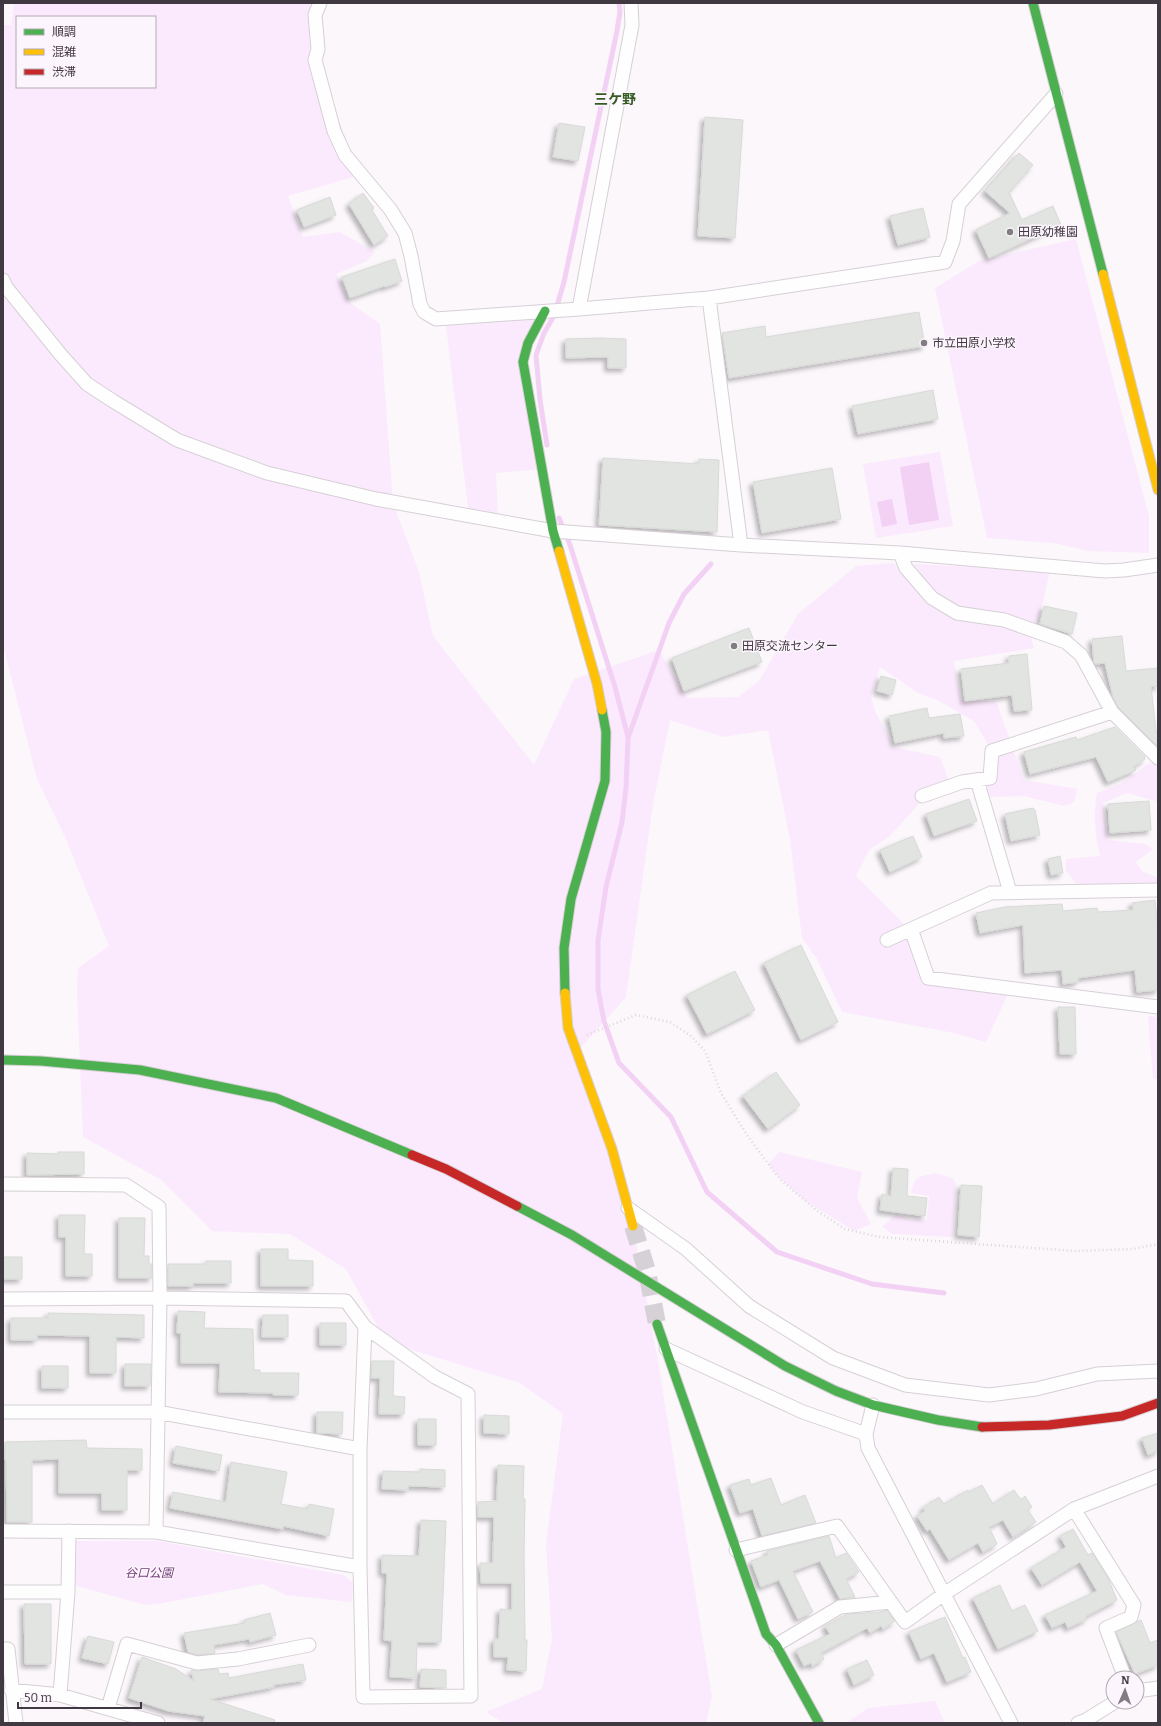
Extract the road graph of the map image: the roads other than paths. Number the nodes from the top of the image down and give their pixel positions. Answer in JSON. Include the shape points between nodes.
{"nodes":[{"id":1,"x":320,"y":3,"type":"edge"},
{"id":2,"x":631,"y":3,"type":"edge"},
{"id":3,"x":1033,"y":3,"type":"edge"},
{"id":4,"x":1056,"y":94,"type":"junction"},
{"id":5,"x":3,"y":280,"type":"edge"},
{"id":6,"x":709,"y":298,"type":"junction"},
{"id":7,"x":579,"y":309,"type":"junction"},
{"id":8,"x":545,"y":311,"type":"junction"},
{"id":9,"x":1158,"y":490,"type":"edge"},
{"id":10,"x":553,"y":531,"type":"junction"},
{"id":11,"x":741,"y":545,"type":"junction"},
{"id":12,"x":900,"y":553,"type":"junction"},
{"id":13,"x":1158,"y":565,"type":"edge"},
{"id":14,"x":1112,"y":712,"type":"junction"},
{"id":15,"x":1158,"y":758,"type":"edge"},
{"id":16,"x":977,"y":780,"type":"junction"},
{"id":17,"x":922,"y":796,"type":"dead end"},
{"id":18,"x":1158,"y":890,"type":"edge"},
{"id":19,"x":1010,"y":892,"type":"junction"},
{"id":20,"x":911,"y":929,"type":"junction"},
{"id":21,"x":887,"y":940,"type":"dead end"},
{"id":22,"x":1158,"y":1008,"type":"edge"},
{"id":23,"x":3,"y":1060,"type":"edge"},
{"id":24,"x":3,"y":1184,"type":"edge"},
{"id":25,"x":628,"y":1208,"type":"junction"},
{"id":26,"x":633,"y":1226,"type":"tunnel mouth"},
{"id":27,"x":160,"y":1298,"type":"junction"},
{"id":28,"x":3,"y":1299,"type":"edge"},
{"id":29,"x":657,"y":1324,"type":"tunnel mouth"},
{"id":30,"x":365,"y":1327,"type":"junction"},
{"id":31,"x":666,"y":1349,"type":"junction"},
{"id":32,"x":1158,"y":1371,"type":"edge"},
{"id":33,"x":1158,"y":1404,"type":"edge"},
{"id":34,"x":873,"y":1405,"type":"junction"},
{"id":35,"x":3,"y":1412,"type":"edge"},
{"id":36,"x":157,"y":1412,"type":"junction"},
{"id":37,"x":866,"y":1434,"type":"junction"},
{"id":38,"x":360,"y":1449,"type":"junction"},
{"id":39,"x":1158,"y":1476,"type":"edge"},
{"id":40,"x":1074,"y":1509,"type":"junction"},
{"id":41,"x":3,"y":1531,"type":"edge"},
{"id":42,"x":69,"y":1531,"type":"junction"},
{"id":43,"x":156,"y":1532,"type":"junction"},
{"id":44,"x":736,"y":1550,"type":"junction"},
{"id":45,"x":360,"y":1567,"type":"junction"},
{"id":46,"x":3,"y":1592,"type":"edge"},
{"id":47,"x":68,"y":1592,"type":"junction"},
{"id":48,"x":944,"y":1594,"type":"junction"},
{"id":49,"x":891,"y":1602,"type":"junction"},
{"id":50,"x":309,"y":1645,"type":"dead end"},
{"id":51,"x":776,"y":1645,"type":"junction"},
{"id":52,"x":3,"y":1649,"type":"edge"},
{"id":53,"x":1122,"y":1670,"type":"edge"},
{"id":54,"x":1158,"y":1688,"type":"edge"},
{"id":55,"x":11,"y":1690,"type":"junction"},
{"id":56,"x":1145,"y":1690,"type":"edge"},
{"id":57,"x":60,"y":1695,"type":"junction"},
{"id":58,"x":108,"y":1708,"type":"junction"},
{"id":59,"x":1105,"y":1708,"type":"edge"},
{"id":60,"x":150,"y":1722,"type":"edge"},
{"id":61,"x":16,"y":1723,"type":"edge"},
{"id":62,"x":819,"y":1723,"type":"edge"},
{"id":63,"x":1011,"y":1723,"type":"edge"},
{"id":64,"x":1078,"y":1723,"type":"edge"}],
"edges":[{"from":1,"to":8,"type":"street","via":[[315,15],[318,49],[315,60],[334,131],[345,155],[390,209],[405,233],[420,304],[424,312],[436,319]]},
{"from":2,"to":7,"type":"street","via":[[632,24]]},
{"from":3,"to":4,"type":"street"},
{"from":4,"to":6,"type":"street","via":[[959,204],[953,240],[945,262]]},
{"from":4,"to":9,"type":"street"},
{"from":5,"to":10,"type":"street","via":[[87,384],[177,440],[275,475],[376,498]]},
{"from":6,"to":7,"type":"street"},
{"from":6,"to":11,"type":"street"},
{"from":7,"to":8,"type":"street"},
{"from":8,"to":10,"type":"street","via":[[528,343],[523,362]]},
{"from":10,"to":11,"type":"street"},
{"from":10,"to":25,"type":"street","via":[[597,684],[606,732],[605,781],[571,898],[564,948],[565,998],[572,1041],[612,1149]]},
{"from":11,"to":12,"type":"street"},
{"from":12,"to":13,"type":"street","via":[[1105,571]]},
{"from":12,"to":14,"type":"street","via":[[906,568],[932,598],[957,613],[1004,620],[1066,642],[1081,655]]},
{"from":14,"to":15,"type":"street"},
{"from":14,"to":16,"type":"street","via":[[992,751],[990,778]]},
{"from":16,"to":17,"type":"street","via":[[962,782]]},
{"from":16,"to":19,"type":"street"},
{"from":18,"to":19,"type":"street"},
{"from":19,"to":20,"type":"street","via":[[991,893]]},
{"from":20,"to":21,"type":"street"},
{"from":20,"to":22,"type":"street","via":[[928,978]]},
{"from":23,"to":34,"type":"street","via":[[140,1070],[276,1098],[446,1169],[572,1235],[785,1366],[836,1391]]},
{"from":24,"to":27,"type":"street","via":[[126,1185],[159,1207]]},
{"from":25,"to":26,"type":"street"},
{"from":25,"to":32,"type":"street","via":[[686,1249],[749,1306],[833,1358],[905,1385],[989,1395],[1036,1389],[1097,1374]]},
{"from":27,"to":28,"type":"street"},
{"from":27,"to":30,"type":"street","via":[[346,1301]]},
{"from":27,"to":36,"type":"street"},
{"from":29,"to":31,"type":"street"},
{"from":30,"to":38,"type":"street"},
{"from":30,"to":45,"type":"street","via":[[435,1378],[468,1394],[471,1696],[363,1697]]},
{"from":31,"to":37,"type":"street","via":[[803,1412]]},
{"from":31,"to":44,"type":"street"},
{"from":33,"to":34,"type":"street","via":[[1122,1416],[1049,1426],[980,1427]]},
{"from":34,"to":37,"type":"street"},
{"from":35,"to":36,"type":"street"},
{"from":36,"to":38,"type":"street"},
{"from":36,"to":43,"type":"street"},
{"from":37,"to":48,"type":"street","via":[[868,1448]]},
{"from":38,"to":45,"type":"street"},
{"from":39,"to":40,"type":"street"},
{"from":40,"to":48,"type":"street"},
{"from":40,"to":53,"type":"street","via":[[1134,1605],[1131,1617],[1106,1628]]},
{"from":41,"to":42,"type":"street"},
{"from":42,"to":43,"type":"street"},
{"from":42,"to":47,"type":"street"},
{"from":43,"to":45,"type":"street"},
{"from":44,"to":49,"type":"street","via":[[837,1526]]},
{"from":44,"to":51,"type":"street","via":[[766,1634]]},
{"from":46,"to":47,"type":"street"},
{"from":47,"to":57,"type":"street"},
{"from":48,"to":49,"type":"street","via":[[905,1622]]},
{"from":48,"to":63,"type":"street"},
{"from":49,"to":51,"type":"street","via":[[840,1607]]},
{"from":50,"to":58,"type":"street","via":[[238,1660],[197,1663],[128,1644]]},
{"from":51,"to":62,"type":"street"},
{"from":52,"to":55,"type":"street","via":[[8,1649]]},
{"from":54,"to":56,"type":"street"},
{"from":55,"to":57,"type":"street"},
{"from":55,"to":61,"type":"street"},
{"from":57,"to":58,"type":"street"},
{"from":58,"to":60,"type":"street"},
{"from":59,"to":64,"type":"street"}]}
